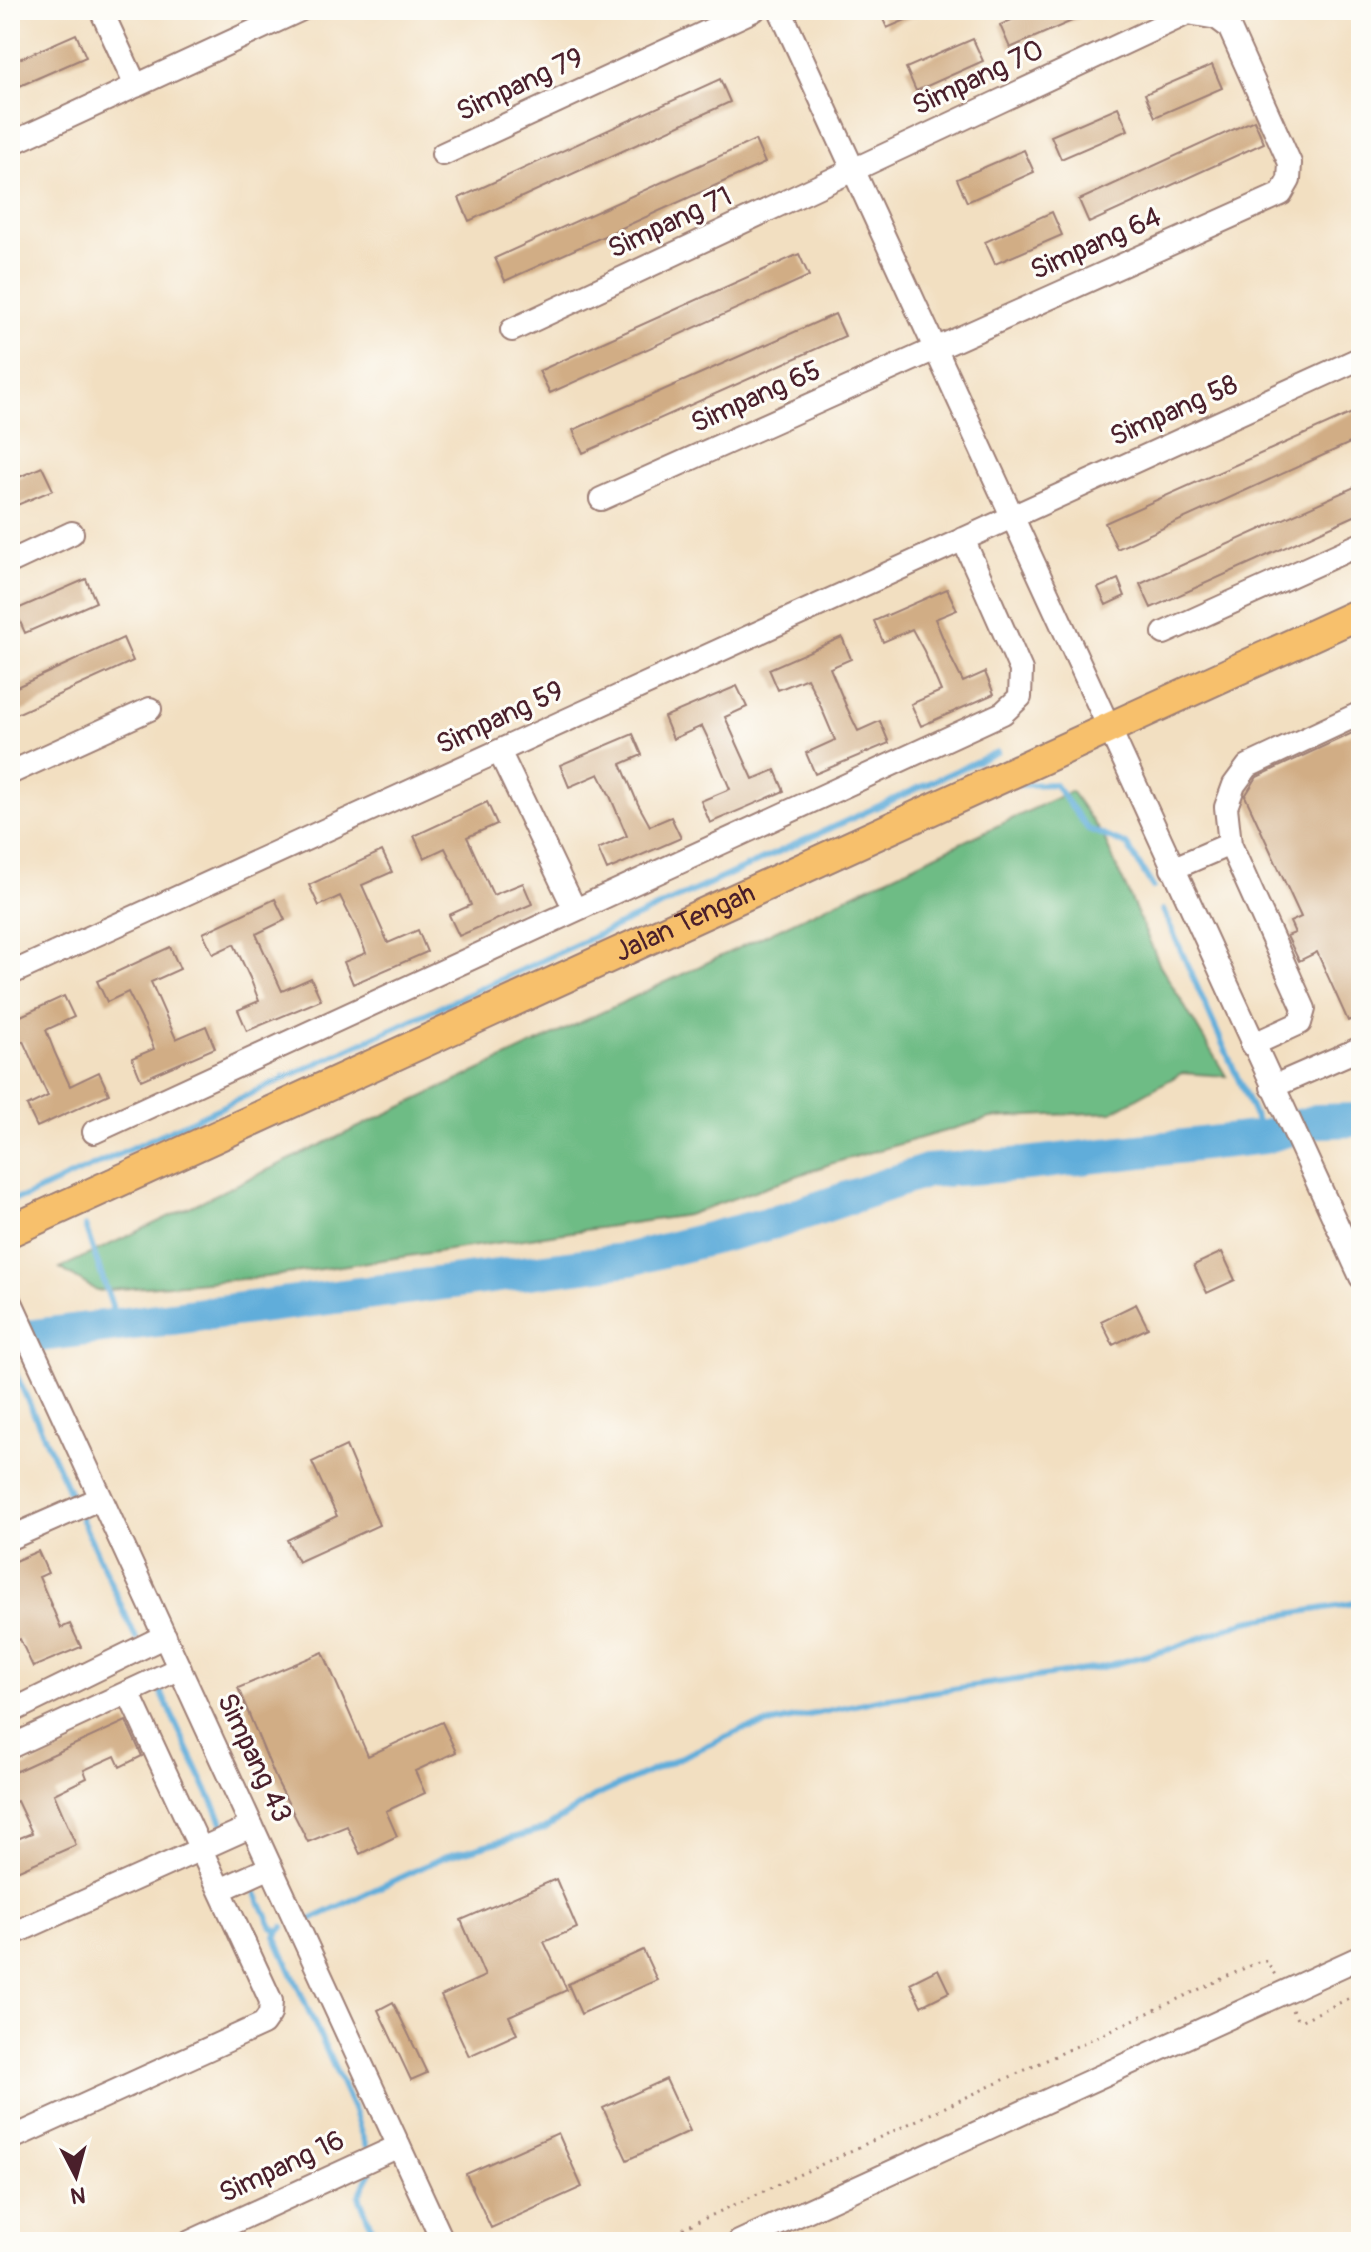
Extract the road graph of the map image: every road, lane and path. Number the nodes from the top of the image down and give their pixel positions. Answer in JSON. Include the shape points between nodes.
{"nodes":[{"id":1,"x":101,"y":10,"type":"edge"},
{"id":2,"x":300,"y":10,"type":"edge"},
{"id":3,"x":754,"y":10,"type":"edge"},
{"id":4,"x":780,"y":10,"type":"edge"},
{"id":5,"x":136,"y":86,"type":"junction"},
{"id":6,"x":10,"y":144,"type":"edge"},
{"id":7,"x":443,"y":154,"type":"dead end"},
{"id":8,"x":853,"y":170,"type":"junction"},
{"id":9,"x":1281,"y":194,"type":"joint"},
{"id":10,"x":512,"y":330,"type":"dead end"},
{"id":11,"x":935,"y":349,"type":"junction"},
{"id":12,"x":1361,"y":358,"type":"edge"},
{"id":13,"x":601,"y":499,"type":"dead end"},
{"id":14,"x":1012,"y":517,"type":"junction"},
{"id":15,"x":72,"y":533,"type":"dead end"},
{"id":16,"x":963,"y":539,"type":"junction"},
{"id":17,"x":1361,"y":544,"type":"edge"},
{"id":18,"x":10,"y":562,"type":"edge"},
{"id":19,"x":1361,"y":613,"type":"edge"},
{"id":20,"x":1164,"y":633,"type":"dead end"},
{"id":21,"x":150,"y":709,"type":"dead end"},
{"id":22,"x":1361,"y":713,"type":"edge"},
{"id":23,"x":1109,"y":728,"type":"junction"},
{"id":24,"x":499,"y":751,"type":"junction"},
{"id":25,"x":10,"y":773,"type":"edge"},
{"id":26,"x":1230,"y":844,"type":"junction"},
{"id":27,"x":1172,"y":869,"type":"junction"},
{"id":28,"x":575,"y":910,"type":"junction"},
{"id":29,"x":14,"y":972,"type":"dead end"},
{"id":30,"x":1252,"y":1045,"type":"junction"},
{"id":31,"x":1361,"y":1048,"type":"edge"},
{"id":32,"x":1272,"y":1087,"type":"junction"},
{"id":33,"x":94,"y":1132,"type":"dead end"},
{"id":34,"x":10,"y":1231,"type":"edge"},
{"id":35,"x":1361,"y":1277,"type":"edge"},
{"id":36,"x":10,"y":1300,"type":"edge"},
{"id":37,"x":101,"y":1498,"type":"junction"},
{"id":38,"x":10,"y":1538,"type":"edge"},
{"id":39,"x":165,"y":1636,"type":"junction"},
{"id":40,"x":180,"y":1668,"type":"junction"},
{"id":41,"x":128,"y":1692,"type":"junction"},
{"id":42,"x":10,"y":1712,"type":"edge"},
{"id":43,"x":10,"y":1747,"type":"edge"},
{"id":44,"x":252,"y":1826,"type":"junction"},
{"id":45,"x":201,"y":1849,"type":"junction"},
{"id":46,"x":271,"y":1867,"type":"junction"},
{"id":47,"x":220,"y":1890,"type":"junction"},
{"id":48,"x":10,"y":1935,"type":"edge"},
{"id":49,"x":1361,"y":1957,"type":"edge"},
{"id":50,"x":1284,"y":1993,"type":"junction"},
{"id":51,"x":1361,"y":1993,"type":"edge"},
{"id":52,"x":10,"y":2139,"type":"edge"},
{"id":53,"x":399,"y":2146,"type":"junction"},
{"id":54,"x":190,"y":2242,"type":"edge"},
{"id":55,"x":443,"y":2242,"type":"edge"},
{"id":56,"x":654,"y":2242,"type":"edge"},
{"id":57,"x":739,"y":2242,"type":"edge"}],
"edges":[{"from":1,"to":5,"type":"street"},
{"from":2,"to":5,"type":"street"},
{"from":3,"to":7,"type":"street","name":"Simpang 79"},
{"from":4,"to":8,"type":"street"},
{"from":5,"to":6,"type":"street"},
{"from":8,"to":9,"type":"street","name":"Simpang 70","via":[[1188,13],[1217,18],[1229,27],[1290,163]]},
{"from":8,"to":10,"type":"street","name":"Simpang 71"},
{"from":8,"to":11,"type":"street"},
{"from":9,"to":11,"type":"street","name":"Simpang 64"},
{"from":11,"to":13,"type":"street","name":"Simpang 65"},
{"from":11,"to":14,"type":"street"},
{"from":12,"to":14,"type":"street","name":"Simpang 58"},
{"from":14,"to":16,"type":"street","name":"Simpang 59"},
{"from":14,"to":23,"type":"street"},
{"from":15,"to":18,"type":"street"},
{"from":16,"to":24,"type":"street","name":"Simpang 59"},
{"from":16,"to":28,"type":"street","via":[[1021,670],[1020,697],[1003,713]]},
{"from":17,"to":20,"type":"street"},
{"from":19,"to":23,"type":"main road","name":"Jalan Tengah"},
{"from":21,"to":25,"type":"street"},
{"from":22,"to":26,"type":"street","via":[[1248,766],[1226,807]]},
{"from":23,"to":27,"type":"street"},
{"from":23,"to":34,"type":"main road","name":"Jalan Tengah"},
{"from":24,"to":28,"type":"street"},
{"from":24,"to":29,"type":"street","name":"Simpang 59"},
{"from":26,"to":27,"type":"street"},
{"from":26,"to":30,"type":"street","via":[[1304,1009],[1300,1023]]},
{"from":27,"to":30,"type":"street"},
{"from":28,"to":33,"type":"street"},
{"from":30,"to":32,"type":"street"},
{"from":31,"to":32,"type":"street"},
{"from":32,"to":35,"type":"street"},
{"from":36,"to":37,"type":"street","name":"Simpang 43"},
{"from":37,"to":38,"type":"street"},
{"from":37,"to":39,"type":"street","name":"Simpang 43"},
{"from":39,"to":40,"type":"street","name":"Simpang 43"},
{"from":39,"to":42,"type":"street"},
{"from":40,"to":41,"type":"street"},
{"from":40,"to":44,"type":"street","name":"Simpang 43"},
{"from":41,"to":43,"type":"street"},
{"from":41,"to":45,"type":"street"},
{"from":44,"to":45,"type":"street"},
{"from":44,"to":46,"type":"street","name":"Simpang 43"},
{"from":45,"to":47,"type":"street"},
{"from":45,"to":48,"type":"street"},
{"from":46,"to":47,"type":"street"},
{"from":46,"to":53,"type":"street","name":"Simpang 43"},
{"from":47,"to":52,"type":"street","via":[[271,2001],[267,2020]]},
{"from":49,"to":50,"type":"street"},
{"from":50,"to":51,"type":"path","via":[[1299,2020]]},
{"from":50,"to":56,"type":"path","via":[[1267,1961],[1258,1962]]},
{"from":50,"to":57,"type":"street"},
{"from":53,"to":54,"type":"street","name":"Simpang 16"},
{"from":53,"to":55,"type":"street","name":"Simpang 43"}]}
